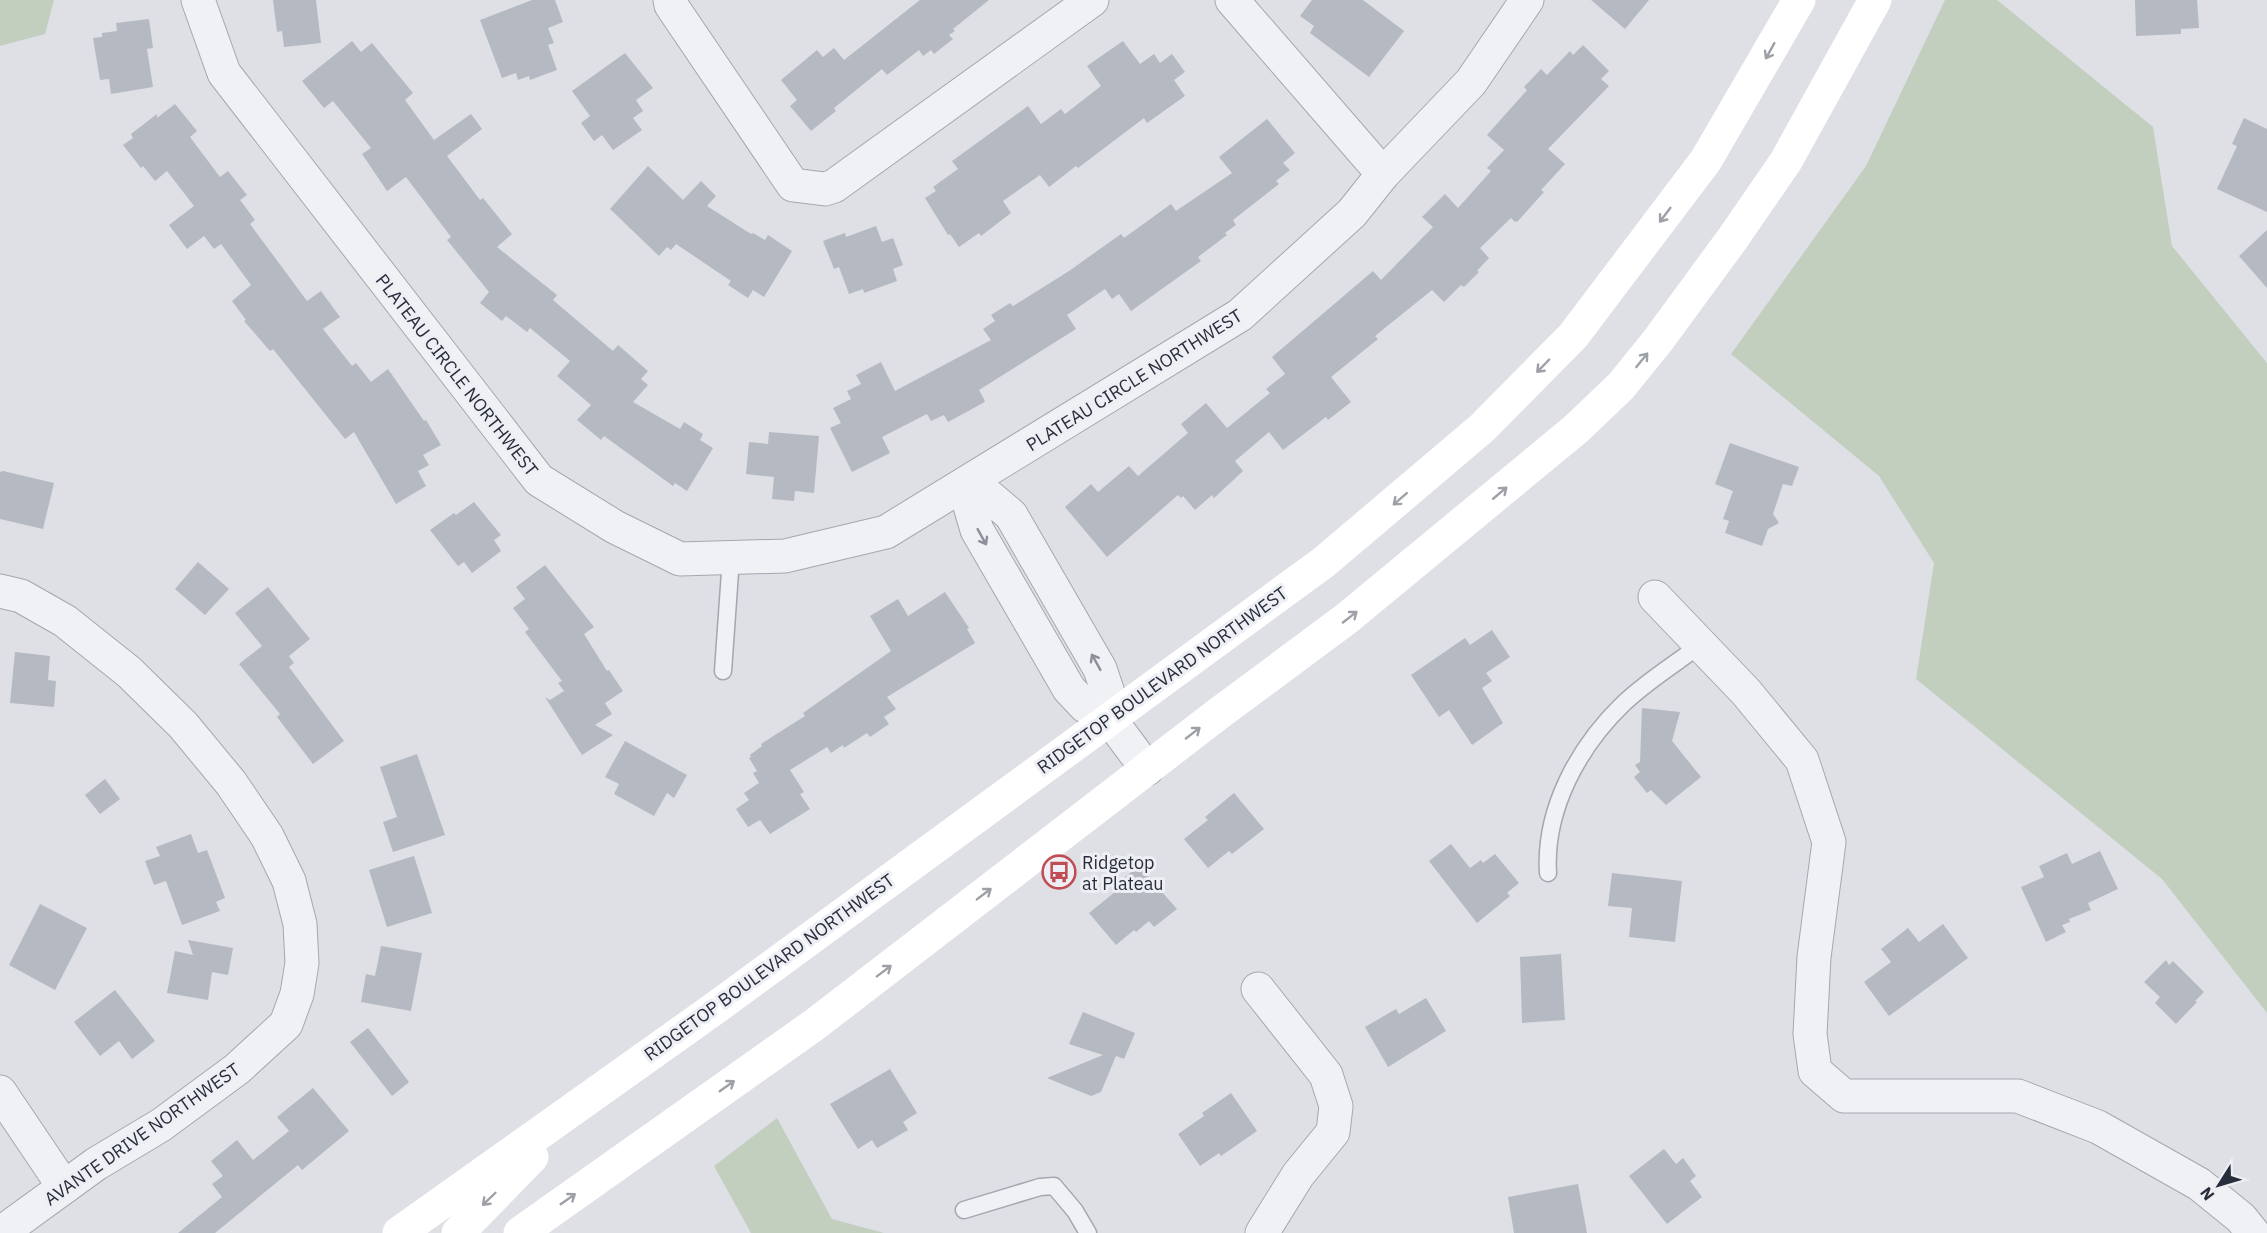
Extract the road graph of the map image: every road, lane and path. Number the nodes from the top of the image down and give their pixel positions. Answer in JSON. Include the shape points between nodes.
{"nodes":[{"id":1,"x":198,"y":0,"type":"edge"},
{"id":2,"x":670,"y":0,"type":"edge"},
{"id":3,"x":1092,"y":0,"type":"edge"},
{"id":4,"x":1232,"y":0,"type":"edge"},
{"id":5,"x":1527,"y":0,"type":"edge"},
{"id":6,"x":1799,"y":0,"type":"edge"},
{"id":7,"x":1875,"y":0,"type":"edge"},
{"id":8,"x":1383,"y":174,"type":"junction"},
{"id":9,"x":971,"y":481,"type":"junction"},
{"id":10,"x":731,"y":558,"type":"junction"},
{"id":11,"x":0,"y":591,"type":"edge"},
{"id":12,"x":1655,"y":597,"type":"dead end"},
{"id":13,"x":1700,"y":645,"type":"junction"},
{"id":14,"x":723,"y":671,"type":"dead end"},
{"id":15,"x":1109,"y":718,"type":"junction"},
{"id":16,"x":1147,"y":769,"type":"junction"},
{"id":17,"x":1548,"y":873,"type":"dead end"},
{"id":18,"x":1258,"y":989,"type":"dead end"},
{"id":19,"x":606,"y":1085,"type":"junction"},
{"id":20,"x":0,"y":1092,"type":"edge"},
{"id":21,"x":64,"y":1187,"type":"junction"},
{"id":22,"x":964,"y":1210,"type":"dead end"},
{"id":23,"x":2,"y":1233,"type":"edge"},
{"id":24,"x":399,"y":1233,"type":"edge"},
{"id":25,"x":458,"y":1233,"type":"edge"},
{"id":26,"x":520,"y":1233,"type":"edge"},
{"id":27,"x":1088,"y":1233,"type":"edge"},
{"id":28,"x":1263,"y":1233,"type":"edge"},
{"id":29,"x":2253,"y":1233,"type":"edge"}],
"edges":[{"from":1,"to":10,"type":"street","name":"PLATEAU CIRCLE NORTHWEST","via":[[224,73],[538,480],[615,527],[680,559]]},
{"from":2,"to":3,"type":"street","via":[[793,185],[825,189]]},
{"from":4,"to":8,"type":"street"},
{"from":5,"to":8,"type":"street","name":"PLATEAU CIRCLE NORTHWEST","via":[[1471,82]]},
{"from":6,"to":15,"type":"main road","name":"RIDGETOP BOULEVARD NORTHWEST","one_way":true,"via":[[1707,160],[1573,336],[1482,428],[1369,525]]},
{"from":16,"to":7,"type":"main road","one_way":true,"via":[[1364,605],[1576,429],[1621,386],[1786,161]]},
{"from":8,"to":9,"type":"street","name":"PLATEAU CIRCLE NORTHWEST","via":[[1352,213],[1240,315]]},
{"from":9,"to":10,"type":"street","name":"PLATEAU CIRCLE NORTHWEST","via":[[886,532],[785,556]]},
{"from":9,"to":15,"type":"street","via":[[1011,515],[1100,669],[1108,693]]},
{"from":10,"to":14,"type":"lane"},
{"from":11,"to":21,"type":"street","name":"AVANTE DRIVE NORTHWEST","via":[[21,596],[65,621],[129,672],[183,725],[231,783],[267,836],[289,881],[300,924],[302,963],[297,994],[286,1024],[237,1070]]},
{"from":12,"to":13,"type":"street"},
{"from":13,"to":17,"type":"lane","via":[[1625,702],[1570,772],[1556,809],[1547,853]]},
{"from":13,"to":29,"type":"street","via":[[1746,692],[1802,760],[1829,842],[1814,957],[1810,1034],[1815,1071],[1844,1096],[2018,1096],[2098,1127],[2199,1184],[2241,1218]]},
{"from":15,"to":16,"type":"street"},
{"from":15,"to":19,"type":"main road","name":"RIDGETOP BOULEVARD NORTHWEST"},
{"from":26,"to":16,"type":"main road","one_way":true,"via":[[814,1025]]},
{"from":18,"to":28,"type":"street","via":[[1326,1075],[1336,1106],[1333,1132],[1298,1175]]},
{"from":19,"to":24,"type":"main road","name":"RIDGETOP BOULEVARD NORTHWEST"},
{"from":19,"to":25,"type":"main road","one_way":true},
{"from":20,"to":21,"type":"street"},
{"from":21,"to":23,"type":"street","name":"AVANTE DRIVE NORTHWEST"},
{"from":22,"to":27,"type":"lane","via":[[1054,1186]]}]}
